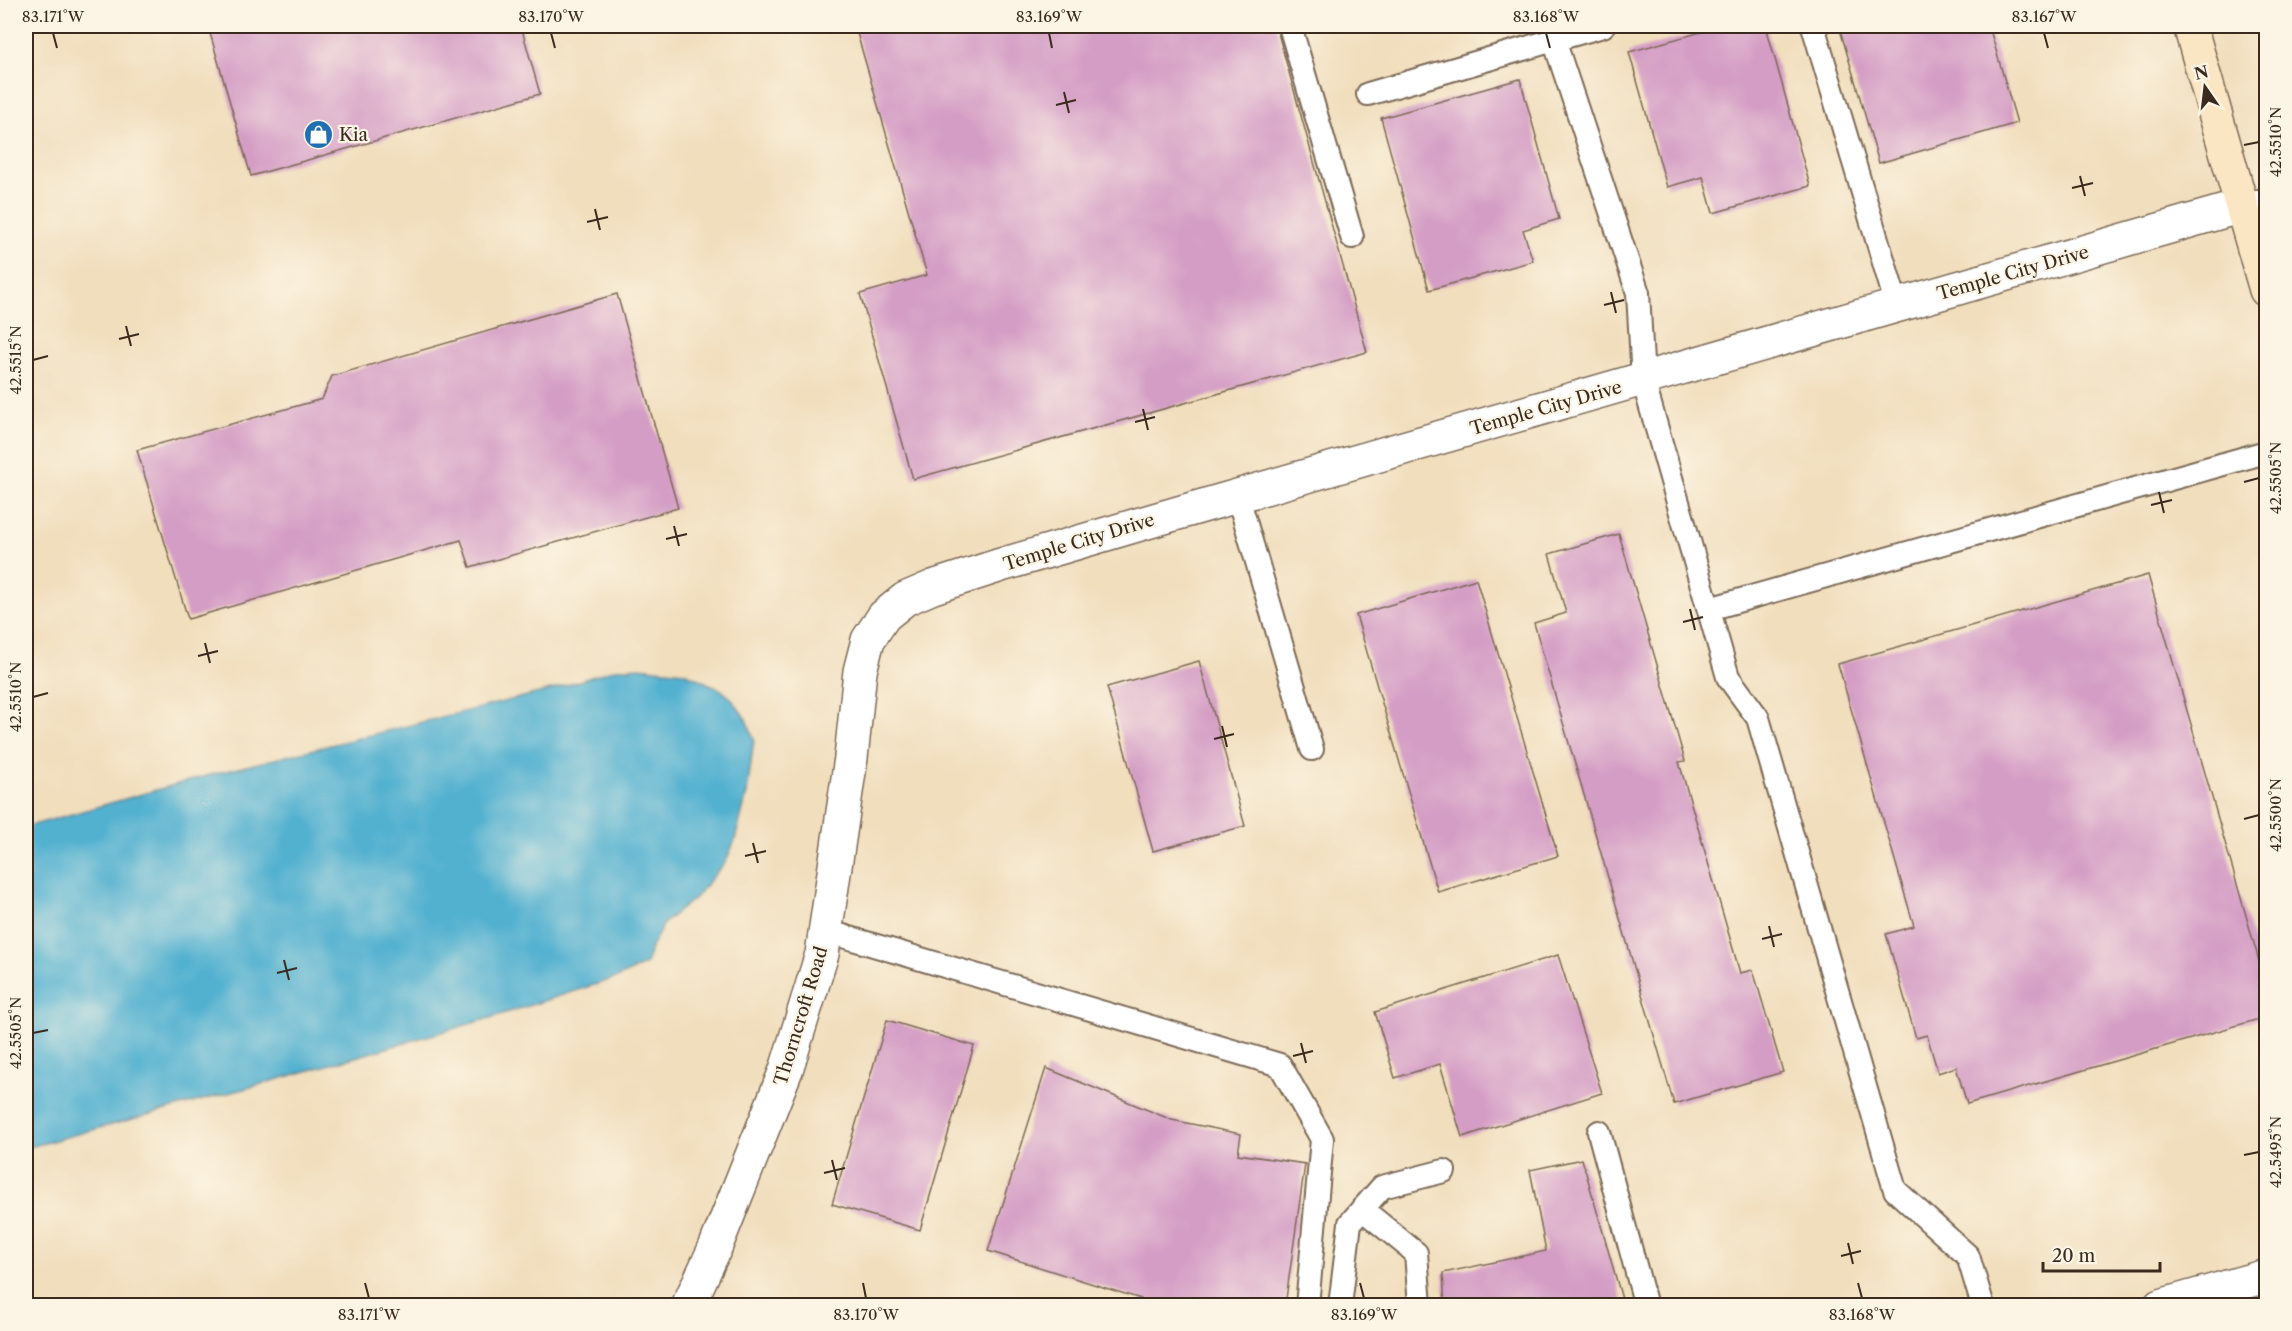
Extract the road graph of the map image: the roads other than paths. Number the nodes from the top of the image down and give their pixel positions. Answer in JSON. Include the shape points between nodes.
{"nodes":[{"id":1,"x":1290,"y":26,"type":"edge"},
{"id":2,"x":1603,"y":26,"type":"edge"},
{"id":3,"x":1813,"y":26,"type":"edge"},
{"id":4,"x":2190,"y":26,"type":"edge"},
{"id":5,"x":1554,"y":40,"type":"junction"},
{"id":6,"x":1368,"y":94,"type":"dead end"},
{"id":7,"x":2254,"y":203,"type":"edge"},
{"id":8,"x":1353,"y":237,"type":"dead end"},
{"id":9,"x":2266,"y":290,"type":"edge"},
{"id":10,"x":1897,"y":306,"type":"junction"},
{"id":11,"x":1643,"y":380,"type":"junction"},
{"id":12,"x":2266,"y":452,"type":"edge"},
{"id":13,"x":1238,"y":497,"type":"junction"},
{"id":14,"x":1709,"y":609,"type":"junction"},
{"id":15,"x":868,"y":640,"type":"joint"},
{"id":16,"x":1312,"y":749,"type":"dead end"},
{"id":17,"x":826,"y":931,"type":"junction"},
{"id":18,"x":1599,"y":1132,"type":"dead end"},
{"id":19,"x":1444,"y":1171,"type":"dead end"},
{"id":20,"x":1362,"y":1209,"type":"junction"},
{"id":21,"x":2266,"y":1276,"type":"edge"},
{"id":22,"x":692,"y":1304,"type":"edge"},
{"id":23,"x":1307,"y":1305,"type":"edge"},
{"id":24,"x":1340,"y":1305,"type":"edge"},
{"id":25,"x":1420,"y":1305,"type":"edge"},
{"id":26,"x":1646,"y":1305,"type":"edge"},
{"id":27,"x":1983,"y":1305,"type":"edge"},
{"id":28,"x":2160,"y":1305,"type":"edge"}],
"edges":[{"from":1,"to":8,"type":"lane"},
{"from":2,"to":5,"type":"lane"},
{"from":3,"to":10,"type":"lane"},
{"from":4,"to":7,"type":"main road"},
{"from":5,"to":6,"type":"lane"},
{"from":5,"to":11,"type":"lane","via":[[1638,293]]},
{"from":7,"to":9,"type":"main road"},
{"from":7,"to":10,"type":"street","name":"Temple City Drive"},
{"from":10,"to":11,"type":"street","name":"Temple City Drive"},
{"from":11,"to":13,"type":"street","name":"Temple City Drive"},
{"from":11,"to":14,"type":"lane"},
{"from":12,"to":14,"type":"lane"},
{"from":13,"to":15,"type":"street","name":"Temple City Drive","via":[[933,587],[904,599],[884,616]]},
{"from":13,"to":16,"type":"lane"},
{"from":14,"to":27,"type":"lane","via":[[1728,677],[1758,718],[1895,1190],[1968,1256]]},
{"from":15,"to":17,"type":"street","name":"Thorncroft Road","via":[[860,671]]},
{"from":17,"to":22,"type":"street","name":"Thorncroft Road","via":[[786,1070]]},
{"from":17,"to":23,"type":"lane","via":[[1280,1065],[1322,1139]]},
{"from":18,"to":26,"type":"lane"},
{"from":19,"to":20,"type":"lane","via":[[1382,1187]]},
{"from":20,"to":24,"type":"lane","via":[[1350,1223]]},
{"from":20,"to":25,"type":"lane","via":[[1416,1253]]},
{"from":21,"to":28,"type":"street"}]}
